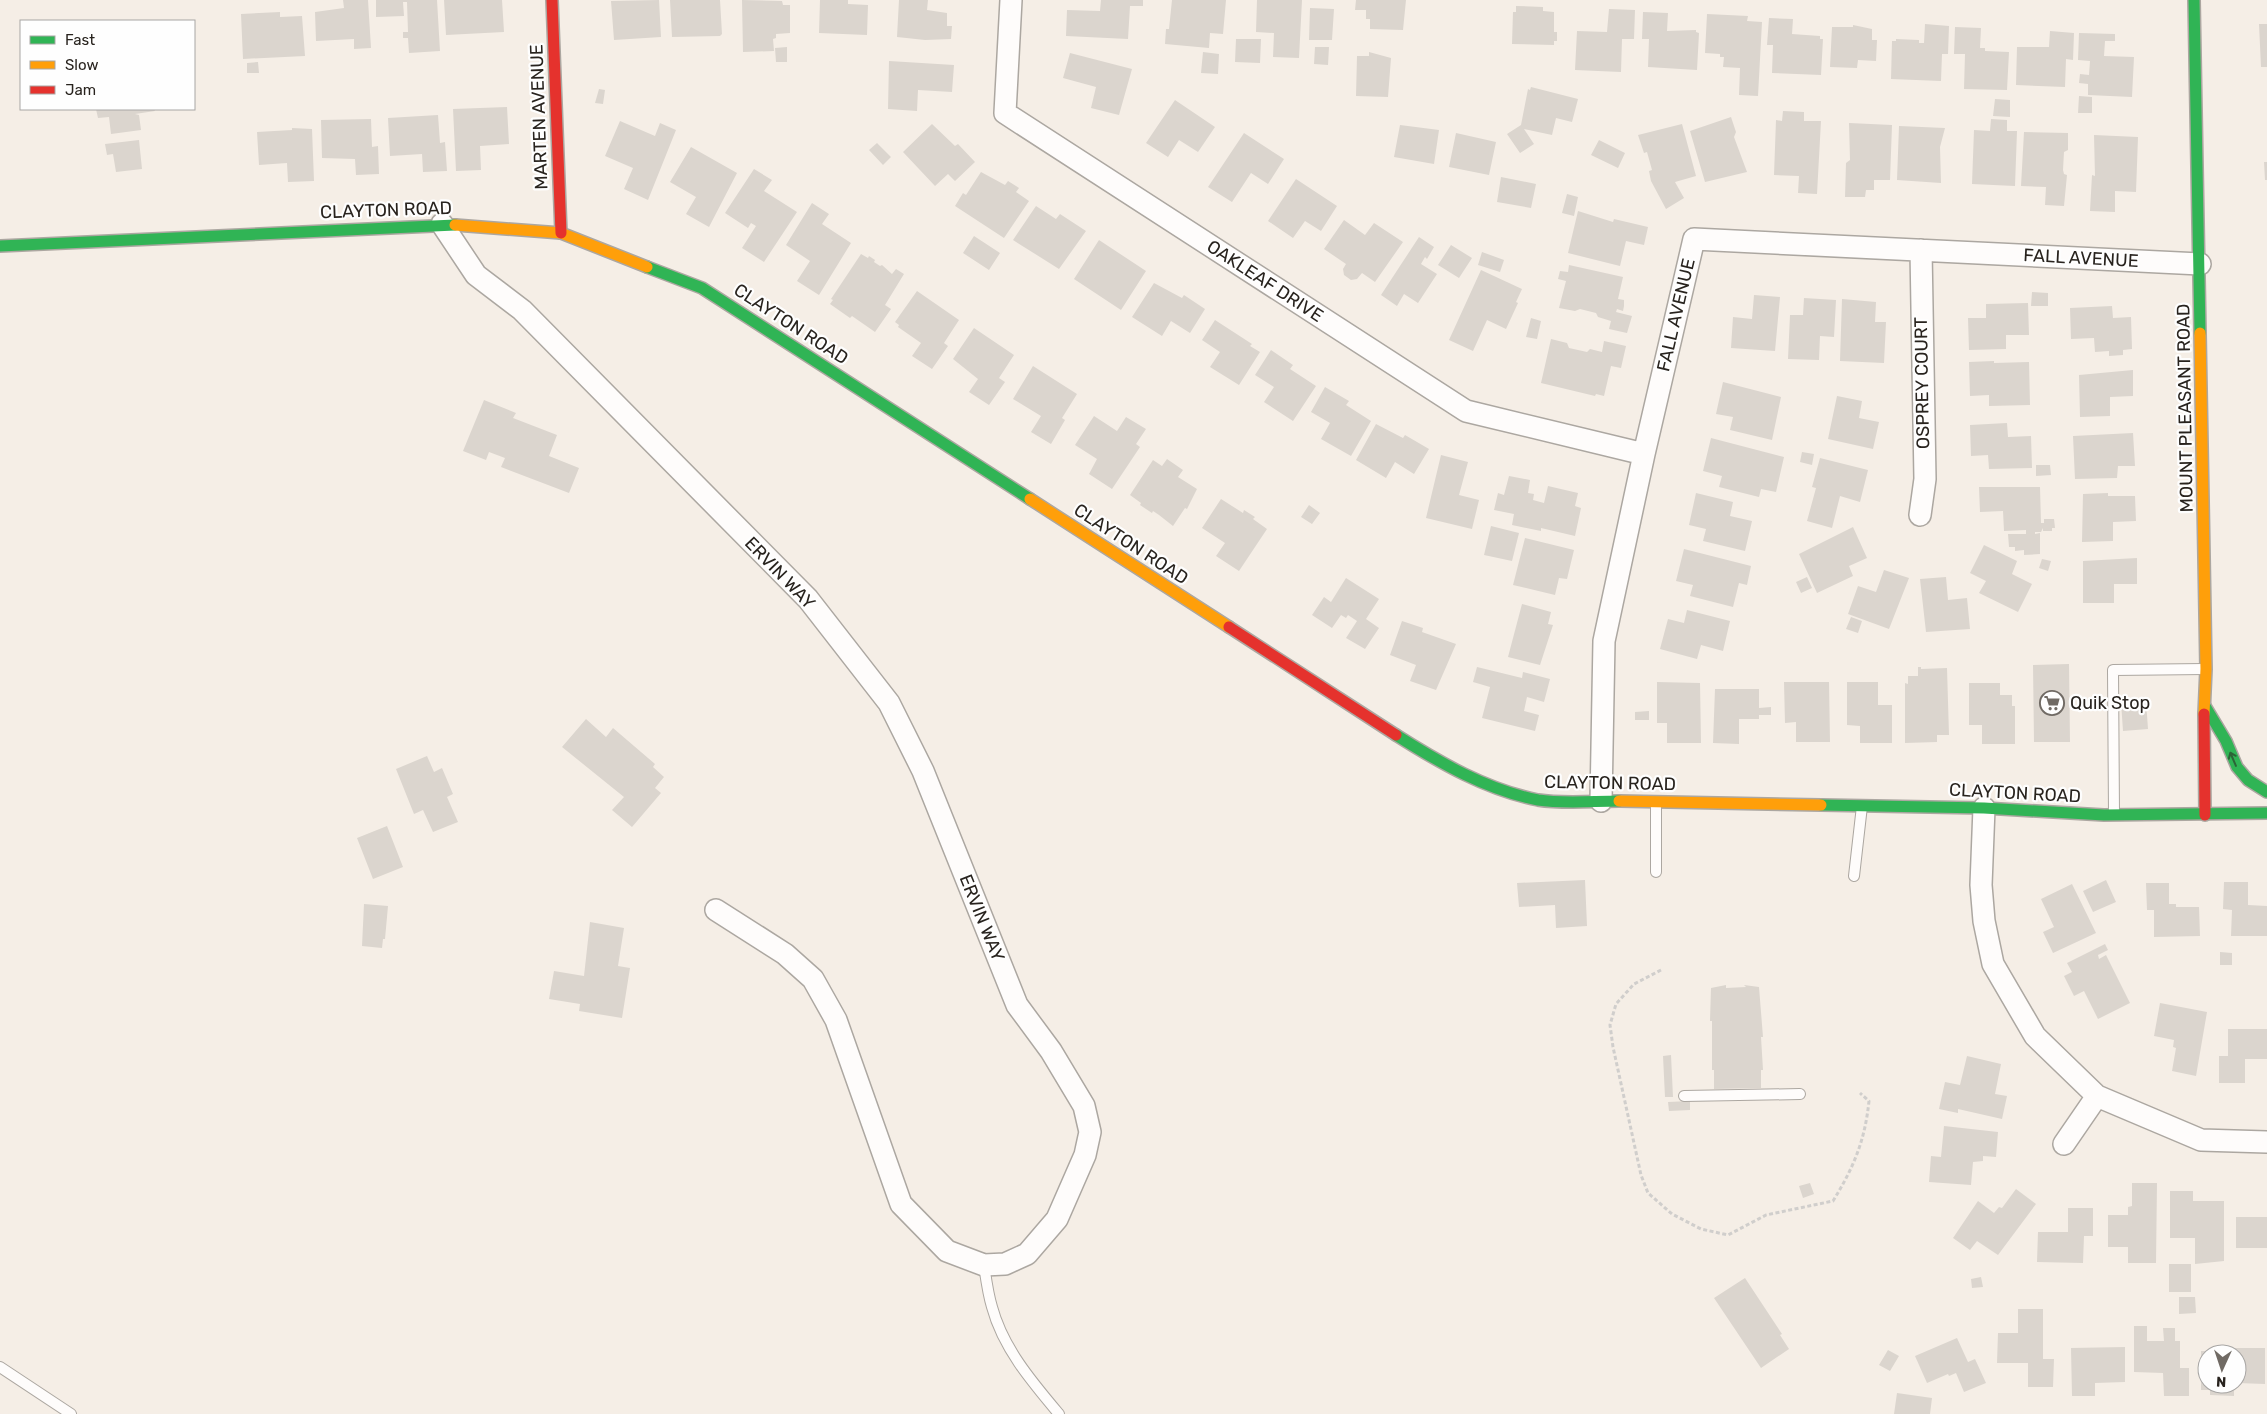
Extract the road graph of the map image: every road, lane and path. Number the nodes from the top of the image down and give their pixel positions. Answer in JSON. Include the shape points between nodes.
{"nodes":[{"id":1,"x":552,"y":0,"type":"edge"},
{"id":2,"x":1010,"y":0,"type":"edge"},
{"id":3,"x":2194,"y":0,"type":"edge"},
{"id":4,"x":442,"y":224,"type":"junction"},
{"id":5,"x":561,"y":233,"type":"junction"},
{"id":6,"x":0,"y":246,"type":"edge"},
{"id":7,"x":1921,"y":250,"type":"junction"},
{"id":8,"x":2200,"y":264,"type":"junction"},
{"id":9,"x":1644,"y":454,"type":"junction"},
{"id":10,"x":1920,"y":515,"type":"dead end"},
{"id":11,"x":2206,"y":669,"type":"junction"},
{"id":12,"x":2204,"y":705,"type":"junction"},
{"id":13,"x":2267,"y":792,"type":"edge"},
{"id":14,"x":1601,"y":801,"type":"junction"},
{"id":15,"x":1656,"y":802,"type":"junction"},
{"id":16,"x":1862,"y":805,"type":"junction"},
{"id":17,"x":1984,"y":808,"type":"junction"},
{"id":18,"x":2267,"y":813,"type":"edge"},
{"id":19,"x":2114,"y":815,"type":"junction"},
{"id":20,"x":2205,"y":815,"type":"junction"},
{"id":21,"x":1656,"y":872,"type":"dead end"},
{"id":22,"x":1854,"y":876,"type":"dead end"},
{"id":23,"x":716,"y":910,"type":"dead end"},
{"id":24,"x":1661,"y":970,"type":"dead end"},
{"id":25,"x":1860,"y":1093,"type":"dead end"},
{"id":26,"x":1800,"y":1094,"type":"dead end"},
{"id":27,"x":1684,"y":1096,"type":"dead end"},
{"id":28,"x":2097,"y":1096,"type":"junction"},
{"id":29,"x":2267,"y":1142,"type":"edge"},
{"id":30,"x":2064,"y":1144,"type":"dead end"},
{"id":31,"x":984,"y":1266,"type":"junction"},
{"id":32,"x":0,"y":1367,"type":"edge"},
{"id":33,"x":71,"y":1414,"type":"edge"},
{"id":34,"x":1059,"y":1414,"type":"edge"}],
"edges":[{"from":1,"to":5,"type":"street","name":"MARTEN AVENUE"},
{"from":2,"to":9,"type":"street","name":"OAKLEAF DRIVE","via":[[1005,113],[1466,411]]},
{"from":3,"to":8,"type":"street","name":"MOUNT PLEASANT ROAD"},
{"from":4,"to":5,"type":"street","name":"CLAYTON ROAD"},
{"from":4,"to":6,"type":"street","name":"CLAYTON ROAD"},
{"from":4,"to":31,"type":"street","name":"ERVIN WAY","via":[[476,276],[522,310],[808,600],[889,702],[924,771],[1017,1005],[1051,1051],[1084,1106],[1090,1132],[1085,1155],[1057,1219],[1028,1254],[1006,1264]]},
{"from":5,"to":14,"type":"street","name":"CLAYTON ROAD","via":[[702,288],[1432,758],[1498,788],[1540,800]]},
{"from":7,"to":8,"type":"street","name":"FALL AVENUE"},
{"from":7,"to":9,"type":"street","name":"FALL AVENUE","via":[[1694,239]]},
{"from":7,"to":10,"type":"street","name":"OSPREY COURT","via":[[1925,479]]},
{"from":8,"to":11,"type":"street","name":"MOUNT PLEASANT ROAD"},
{"from":9,"to":14,"type":"street","name":"FALL AVENUE","via":[[1604,641]]},
{"from":11,"to":12,"type":"street","name":"MOUNT PLEASANT ROAD"},
{"from":11,"to":19,"type":"lane","via":[[2113,670]]},
{"from":13,"to":12,"type":"street","one_way":true,"via":[[2248,780],[2237,767],[2226,741]]},
{"from":12,"to":20,"type":"street","name":"MOUNT PLEASANT ROAD"},
{"from":14,"to":15,"type":"street","name":"CLAYTON ROAD"},
{"from":15,"to":16,"type":"street","name":"CLAYTON ROAD"},
{"from":15,"to":21,"type":"lane"},
{"from":16,"to":17,"type":"street","name":"CLAYTON ROAD"},
{"from":16,"to":22,"type":"lane"},
{"from":17,"to":19,"type":"street","name":"CLAYTON ROAD"},
{"from":17,"to":28,"type":"street","via":[[1981,886],[1993,964],[2035,1036]]},
{"from":18,"to":20,"type":"street","name":"CLAYTON ROAD"},
{"from":19,"to":20,"type":"street","name":"CLAYTON ROAD"},
{"from":23,"to":31,"type":"street","name":"ERVIN WAY","via":[[784,954],[813,979],[836,1020],[901,1204],[947,1251]]},
{"from":24,"to":25,"type":"path","via":[[1634,984],[1616,1004],[1610,1025],[1641,1175],[1648,1193],[1672,1214],[1701,1229],[1728,1235],[1766,1215],[1833,1201],[1852,1170],[1866,1130],[1869,1101]]},
{"from":26,"to":27,"type":"lane"},
{"from":28,"to":29,"type":"street","via":[[2201,1140]]},
{"from":28,"to":30,"type":"street"},
{"from":31,"to":34,"type":"lane","via":[[992,1308],[1011,1350]]},
{"from":32,"to":33,"type":"lane"}]}
